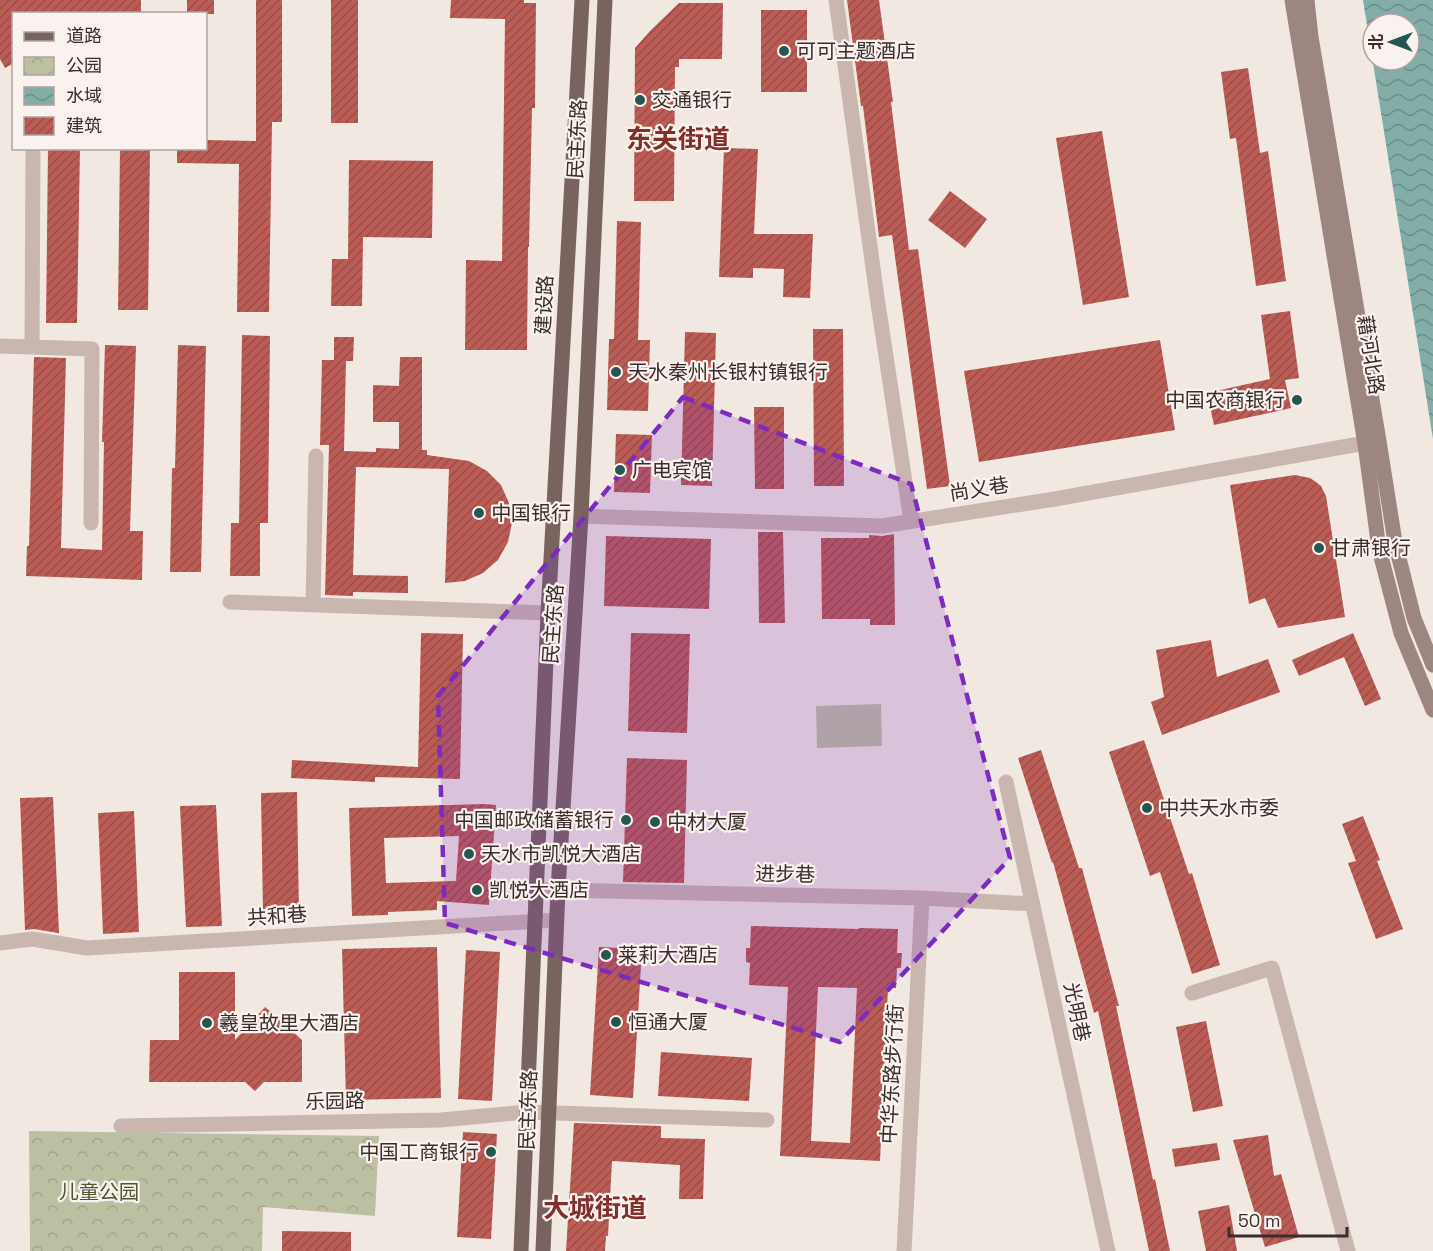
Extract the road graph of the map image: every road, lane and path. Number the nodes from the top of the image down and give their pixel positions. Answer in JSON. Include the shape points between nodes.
{"nodes":[{"id":1,"x":582,"y":0,"type":"edge"},
{"id":2,"x":605,"y":0,"type":"edge"},
{"id":3,"x":836,"y":0,"type":"edge"},
{"id":4,"x":1292,"y":0,"type":"edge"},
{"id":5,"x":1307,"y":0,"type":"edge"},
{"id":6,"x":33,"y":150,"type":"edge"},
{"id":7,"x":0,"y":346,"type":"edge"},
{"id":8,"x":32,"y":347,"type":"junction"},
{"id":9,"x":1372,"y":442,"type":"junction"},
{"id":10,"x":316,"y":456,"type":"dead end"},
{"id":11,"x":581,"y":516,"type":"junction"},
{"id":12,"x":910,"y":521,"type":"junction"},
{"id":13,"x":91,"y":523,"type":"dead end"},
{"id":14,"x":231,"y":602,"type":"dead end"},
{"id":15,"x":313,"y":605,"type":"junction"},
{"id":16,"x":548,"y":613,"type":"junction"},
{"id":17,"x":1433,"y":665,"type":"edge"},
{"id":18,"x":1433,"y":710,"type":"edge"},
{"id":19,"x":1006,"y":782,"type":"dead end"},
{"id":20,"x":536,"y":890,"type":"junction"},
{"id":21,"x":558,"y":890,"type":"junction"},
{"id":22,"x":922,"y":898,"type":"junction"},
{"id":23,"x":1033,"y":904,"type":"junction"},
{"id":24,"x":557,"y":920,"type":"junction"},
{"id":25,"x":534,"y":921,"type":"junction"},
{"id":26,"x":0,"y":942,"type":"edge"},
{"id":27,"x":1192,"y":993,"type":"dead end"},
{"id":28,"x":526,"y":1112,"type":"junction"},
{"id":29,"x":549,"y":1112,"type":"junction"},
{"id":30,"x":767,"y":1120,"type":"dead end"},
{"id":31,"x":122,"y":1126,"type":"dead end"},
{"id":32,"x":521,"y":1251,"type":"edge"},
{"id":33,"x":543,"y":1251,"type":"edge"},
{"id":34,"x":904,"y":1251,"type":"edge"},
{"id":35,"x":1108,"y":1251,"type":"edge"},
{"id":36,"x":1348,"y":1251,"type":"edge"}],
"edges":[{"from":1,"to":16,"type":"main road","name":"建设路"},
{"from":2,"to":11,"type":"main road","name":"民主东路"},
{"from":3,"to":12,"type":"street"},
{"from":4,"to":9,"type":"main road","name":"藉河北路"},
{"from":5,"to":9,"type":"main road","name":"藉河北路"},
{"from":6,"to":8,"type":"street"},
{"from":7,"to":8,"type":"street"},
{"from":8,"to":13,"type":"street","via":[[92,349]]},
{"from":9,"to":12,"type":"street","name":"尚义巷"},
{"from":9,"to":17,"type":"main road","name":"藉河北路","via":[[1414,618]]},
{"from":9,"to":18,"type":"main road","name":"藉河北路","via":[[1379,549],[1401,633]]},
{"from":10,"to":15,"type":"street"},
{"from":11,"to":12,"type":"street","name":"尚义巷","via":[[882,526]]},
{"from":11,"to":21,"type":"main road","name":"民主东路"},
{"from":14,"to":15,"type":"street"},
{"from":15,"to":16,"type":"street"},
{"from":16,"to":20,"type":"main road","name":"民主东路"},
{"from":19,"to":23,"type":"street","name":"光明巷"},
{"from":20,"to":21,"type":"street","name":"进步巷"},
{"from":20,"to":25,"type":"main road","name":"民主东路"},
{"from":21,"to":22,"type":"street","name":"进步巷"},
{"from":21,"to":24,"type":"main road","name":"民主东路"},
{"from":22,"to":23,"type":"street","name":"进步巷"},
{"from":22,"to":34,"type":"street","name":"中华东路步行街"},
{"from":23,"to":35,"type":"street","name":"光明巷"},
{"from":24,"to":25,"type":"street","name":"共和巷"},
{"from":24,"to":29,"type":"main road","name":"民主东路"},
{"from":25,"to":26,"type":"street","name":"共和巷","via":[[87,948],[32,939]]},
{"from":25,"to":28,"type":"main road","name":"民主东路"},
{"from":27,"to":36,"type":"street","via":[[1272,968]]},
{"from":28,"to":29,"type":"street","name":"乐园路"},
{"from":28,"to":31,"type":"street","name":"乐园路","via":[[441,1120]]},
{"from":28,"to":32,"type":"main road","name":"民主东路"},
{"from":29,"to":30,"type":"street","name":"乐园路"},
{"from":29,"to":33,"type":"main road","name":"民主东路"}]}
